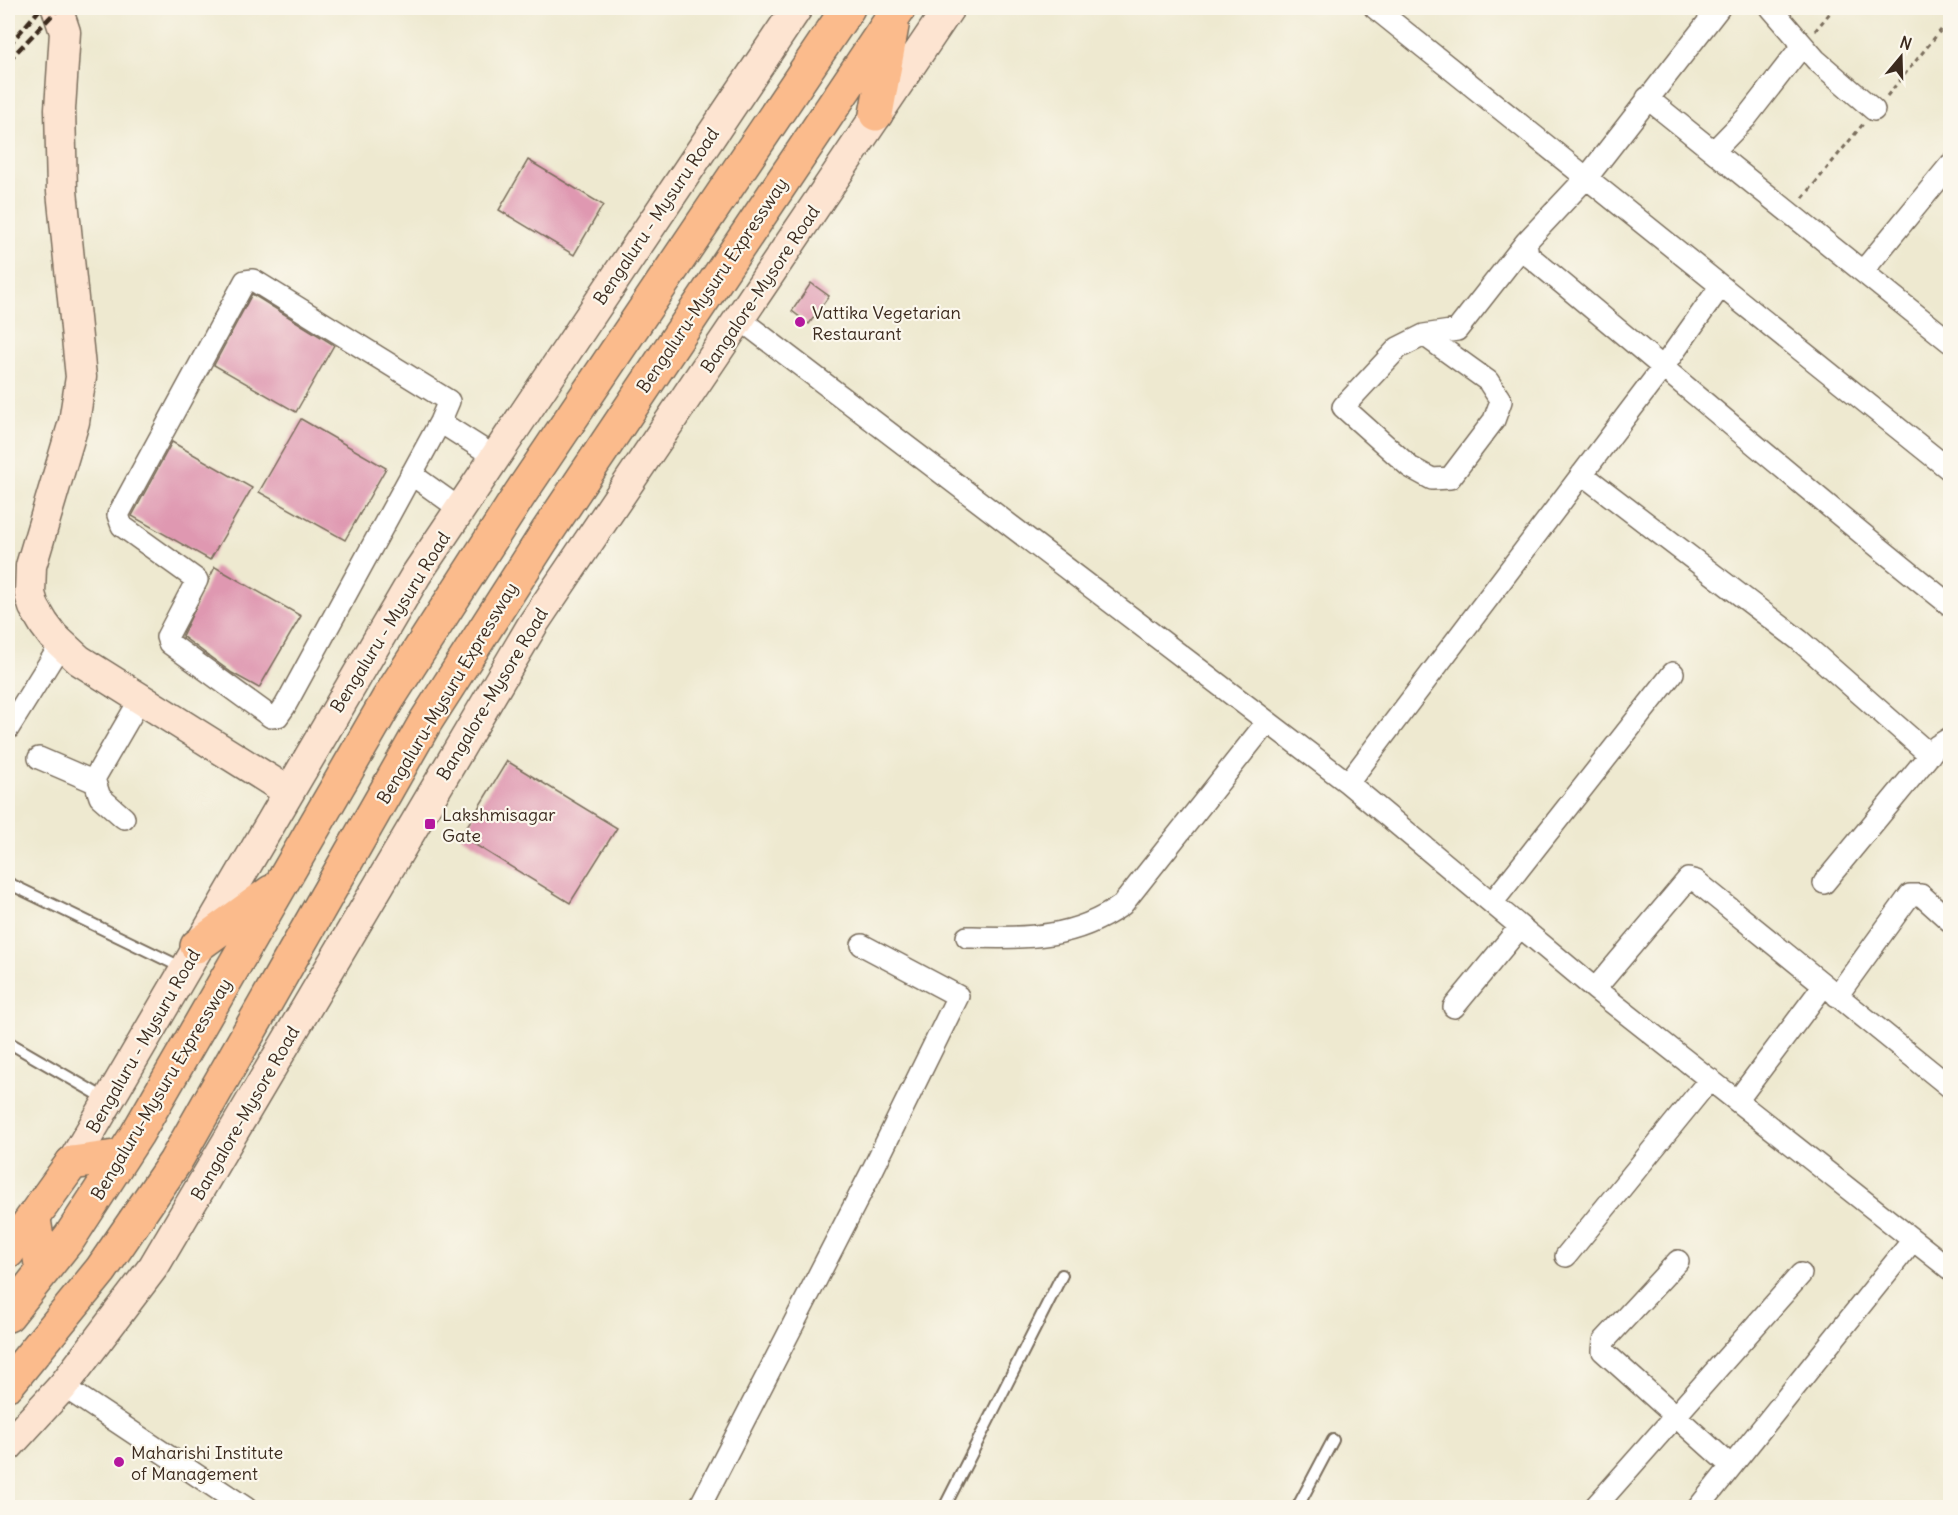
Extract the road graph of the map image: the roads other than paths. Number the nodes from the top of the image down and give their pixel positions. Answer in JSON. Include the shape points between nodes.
{"nodes":[{"id":1,"x":57,"y":8,"type":"edge"},
{"id":2,"x":797,"y":8,"type":"edge"},
{"id":3,"x":848,"y":8,"type":"edge"},
{"id":4,"x":949,"y":8,"type":"edge"},
{"id":5,"x":1375,"y":8,"type":"edge"},
{"id":6,"x":1719,"y":8,"type":"edge"},
{"id":7,"x":1771,"y":8,"type":"edge"},
{"id":8,"x":897,"y":11,"type":"edge"},
{"id":9,"x":1802,"y":46,"type":"junction"},
{"id":10,"x":1647,"y":98,"type":"junction"},
{"id":11,"x":1874,"y":110,"type":"dead end"},
{"id":12,"x":876,"y":114,"type":"junction"},
{"id":13,"x":1714,"y":151,"type":"junction"},
{"id":14,"x":1950,"y":165,"type":"edge"},
{"id":15,"x":1588,"y":176,"type":"junction"},
{"id":16,"x":1526,"y":243,"type":"junction"},
{"id":17,"x":1863,"y":271,"type":"junction"},
{"id":18,"x":1720,"y":287,"type":"junction"},
{"id":19,"x":741,"y":320,"type":"junction"},
{"id":20,"x":1424,"y":335,"type":"junction"},
{"id":21,"x":1950,"y":342,"type":"edge"},
{"id":22,"x":1664,"y":366,"type":"junction"},
{"id":23,"x":440,"y":422,"type":"junction"},
{"id":24,"x":495,"y":457,"type":"junction"},
{"id":25,"x":1950,"y":470,"type":"edge"},
{"id":26,"x":411,"y":474,"type":"junction"},
{"id":27,"x":1582,"y":474,"type":"junction"},
{"id":28,"x":460,"y":509,"type":"junction"},
{"id":29,"x":1950,"y":605,"type":"edge"},
{"id":30,"x":61,"y":644,"type":"junction"},
{"id":31,"x":1673,"y":673,"type":"dead end"},
{"id":32,"x":141,"y":698,"type":"junction"},
{"id":33,"x":1268,"y":722,"type":"junction"},
{"id":34,"x":8,"y":729,"type":"edge"},
{"id":35,"x":1950,"y":738,"type":"edge"},
{"id":36,"x":1930,"y":755,"type":"junction"},
{"id":37,"x":39,"y":758,"type":"dead end"},
{"id":38,"x":94,"y":779,"type":"junction"},
{"id":39,"x":1348,"y":783,"type":"junction"},
{"id":40,"x":289,"y":792,"type":"junction"},
{"id":41,"x":124,"y":818,"type":"dead end"},
{"id":42,"x":8,"y":883,"type":"edge"},
{"id":43,"x":282,"y":883,"type":"junction"},
{"id":44,"x":1824,"y":883,"type":"dead end"},
{"id":45,"x":1492,"y":903,"type":"junction"},
{"id":46,"x":1950,"y":921,"type":"edge"},
{"id":47,"x":1520,"y":927,"type":"junction"},
{"id":48,"x":967,"y":937,"type":"dead end"},
{"id":49,"x":862,"y":945,"type":"dead end"},
{"id":50,"x":191,"y":957,"type":"junction"},
{"id":51,"x":1595,"y":989,"type":"junction"},
{"id":52,"x":1831,"y":990,"type":"junction"},
{"id":53,"x":1454,"y":1007,"type":"dead end"},
{"id":54,"x":8,"y":1042,"type":"edge"},
{"id":55,"x":1710,"y":1079,"type":"junction"},
{"id":56,"x":1950,"y":1088,"type":"edge"},
{"id":57,"x":110,"y":1101,"type":"junction"},
{"id":58,"x":1737,"y":1101,"type":"junction"},
{"id":59,"x":122,"y":1156,"type":"junction"},
{"id":60,"x":72,"y":1163,"type":"junction"},
{"id":61,"x":34,"y":1218,"type":"junction"},
{"id":62,"x":1914,"y":1240,"type":"junction"},
{"id":63,"x":8,"y":1252,"type":"edge"},
{"id":64,"x":1566,"y":1256,"type":"dead end"},
{"id":65,"x":1678,"y":1261,"type":"dead end"},
{"id":66,"x":1950,"y":1269,"type":"edge"},
{"id":67,"x":42,"y":1271,"type":"junction"},
{"id":68,"x":1801,"y":1274,"type":"dead end"},
{"id":69,"x":1062,"y":1275,"type":"dead end"},
{"id":70,"x":8,"y":1315,"type":"edge"},
{"id":71,"x":8,"y":1384,"type":"edge"},
{"id":72,"x":63,"y":1386,"type":"junction"},
{"id":73,"x":1674,"y":1417,"type":"junction"},
{"id":74,"x":1333,"y":1440,"type":"dead end"},
{"id":75,"x":8,"y":1446,"type":"edge"},
{"id":76,"x":1731,"y":1466,"type":"junction"},
{"id":77,"x":246,"y":1508,"type":"edge"},
{"id":78,"x":699,"y":1508,"type":"edge"},
{"id":79,"x":944,"y":1508,"type":"edge"},
{"id":80,"x":1298,"y":1508,"type":"edge"},
{"id":81,"x":1594,"y":1508,"type":"edge"},
{"id":82,"x":1698,"y":1508,"type":"edge"}],
"edges":[{"from":1,"to":30,"type":"street","via":[[65,32],[60,110],[62,191],[81,377],[74,422],[31,566],[30,594],[34,607]]},
{"from":2,"to":24,"type":"street","name":"Bengaluru - Mysuru Road"},
{"from":3,"to":43,"type":"main road","name":"Bengaluru-Mysuru Expressway","via":[[520,494],[388,699]]},
{"from":4,"to":12,"type":"street","name":"Bangalore-Mysore Road"},
{"from":5,"to":15,"type":"street"},
{"from":6,"to":10,"type":"street"},
{"from":7,"to":9,"type":"street"},
{"from":8,"to":12,"type":"main road"},
{"from":8,"to":71,"type":"main road","name":"Bengaluru-Mysuru Expressway","via":[[553,522],[426,721],[175,1162],[101,1270]]},
{"from":9,"to":11,"type":"street"},
{"from":9,"to":13,"type":"street","via":[[1746,118]]},
{"from":10,"to":13,"type":"street"},
{"from":10,"to":15,"type":"street"},
{"from":12,"to":19,"type":"street","name":"Bangalore-Mysore Road"},
{"from":13,"to":17,"type":"street"},
{"from":14,"to":17,"type":"street"},
{"from":15,"to":16,"type":"street"},
{"from":15,"to":18,"type":"street"},
{"from":16,"to":20,"type":"street","via":[[1457,330]]},
{"from":16,"to":22,"type":"street","via":[[1528,255]]},
{"from":17,"to":21,"type":"street"},
{"from":18,"to":22,"type":"street"},
{"from":18,"to":25,"type":"street"},
{"from":19,"to":33,"type":"street"},
{"from":19,"to":72,"type":"street","name":"Bangalore-Mysore Road","via":[[533,624],[154,1266]]},
{"from":20,"to":20,"type":"street","via":[[1398,348],[1343,407],[1410,467],[1432,479],[1450,478],[1494,420],[1501,401],[1488,381]]},
{"from":22,"to":27,"type":"street"},
{"from":22,"to":29,"type":"street","via":[[1811,494]]},
{"from":23,"to":24,"type":"street"},
{"from":23,"to":26,"type":"street"},
{"from":23,"to":26,"type":"street","via":[[449,401],[446,397],[253,280],[245,281],[118,515],[119,522],[197,580],[167,637],[169,644],[271,717],[278,716]]},
{"from":24,"to":28,"type":"street","name":"Bengaluru - Mysuru Road"},
{"from":26,"to":28,"type":"street"},
{"from":27,"to":36,"type":"street","via":[[1798,640]]},
{"from":27,"to":39,"type":"street"},
{"from":28,"to":40,"type":"street","name":"Bengaluru - Mysuru Road","via":[[365,659]]},
{"from":30,"to":32,"type":"street","via":[[79,660]]},
{"from":30,"to":34,"type":"street"},
{"from":31,"to":45,"type":"street"},
{"from":32,"to":38,"type":"street"},
{"from":32,"to":40,"type":"street"},
{"from":33,"to":39,"type":"street"},
{"from":33,"to":48,"type":"street","via":[[1145,879],[1115,910],[1100,920],[1038,938]]},
{"from":35,"to":36,"type":"street"},
{"from":36,"to":44,"type":"street"},
{"from":37,"to":38,"type":"street"},
{"from":38,"to":41,"type":"street","via":[[100,797]]},
{"from":39,"to":45,"type":"street"},
{"from":40,"to":50,"type":"street","name":"Bengaluru - Mysuru Road"},
{"from":42,"to":50,"type":"lane"},
{"from":43,"to":50,"type":"main road"},
{"from":43,"to":59,"type":"main road","name":"Bengaluru-Mysuru Expressway"},
{"from":45,"to":47,"type":"street"},
{"from":46,"to":52,"type":"street","via":[[1921,895],[1910,895]]},
{"from":47,"to":51,"type":"street"},
{"from":47,"to":53,"type":"street"},
{"from":49,"to":78,"type":"street","via":[[958,996]]},
{"from":50,"to":57,"type":"street","name":"Bengaluru - Mysuru Road"},
{"from":51,"to":52,"type":"street","via":[[1688,879]]},
{"from":51,"to":55,"type":"street"},
{"from":52,"to":56,"type":"street"},
{"from":52,"to":58,"type":"street"},
{"from":54,"to":57,"type":"lane"},
{"from":55,"to":58,"type":"street"},
{"from":55,"to":64,"type":"street"},
{"from":57,"to":60,"type":"street","name":"Bengaluru - Mysuru Road"},
{"from":58,"to":62,"type":"street"},
{"from":59,"to":60,"type":"main road"},
{"from":59,"to":67,"type":"main road","name":"Bengaluru-Mysuru Expressway","via":[[70,1237]]},
{"from":60,"to":61,"type":"main road","name":"Bengaluru - Mysuru Road"},
{"from":61,"to":63,"type":"main road","name":"Bengaluru - Mysuru Road"},
{"from":61,"to":67,"type":"main road"},
{"from":62,"to":66,"type":"street"},
{"from":62,"to":76,"type":"street"},
{"from":65,"to":73,"type":"street","via":[[1604,1341],[1604,1351]]},
{"from":67,"to":70,"type":"main road","name":"Bengaluru-Mysuru Expressway"},
{"from":68,"to":73,"type":"street"},
{"from":69,"to":79,"type":"lane"},
{"from":72,"to":75,"type":"street","name":"Bangalore-Mysore Road"},
{"from":72,"to":77,"type":"street"},
{"from":73,"to":76,"type":"street"},
{"from":73,"to":81,"type":"street"},
{"from":74,"to":80,"type":"lane"},
{"from":76,"to":82,"type":"street"}]}
